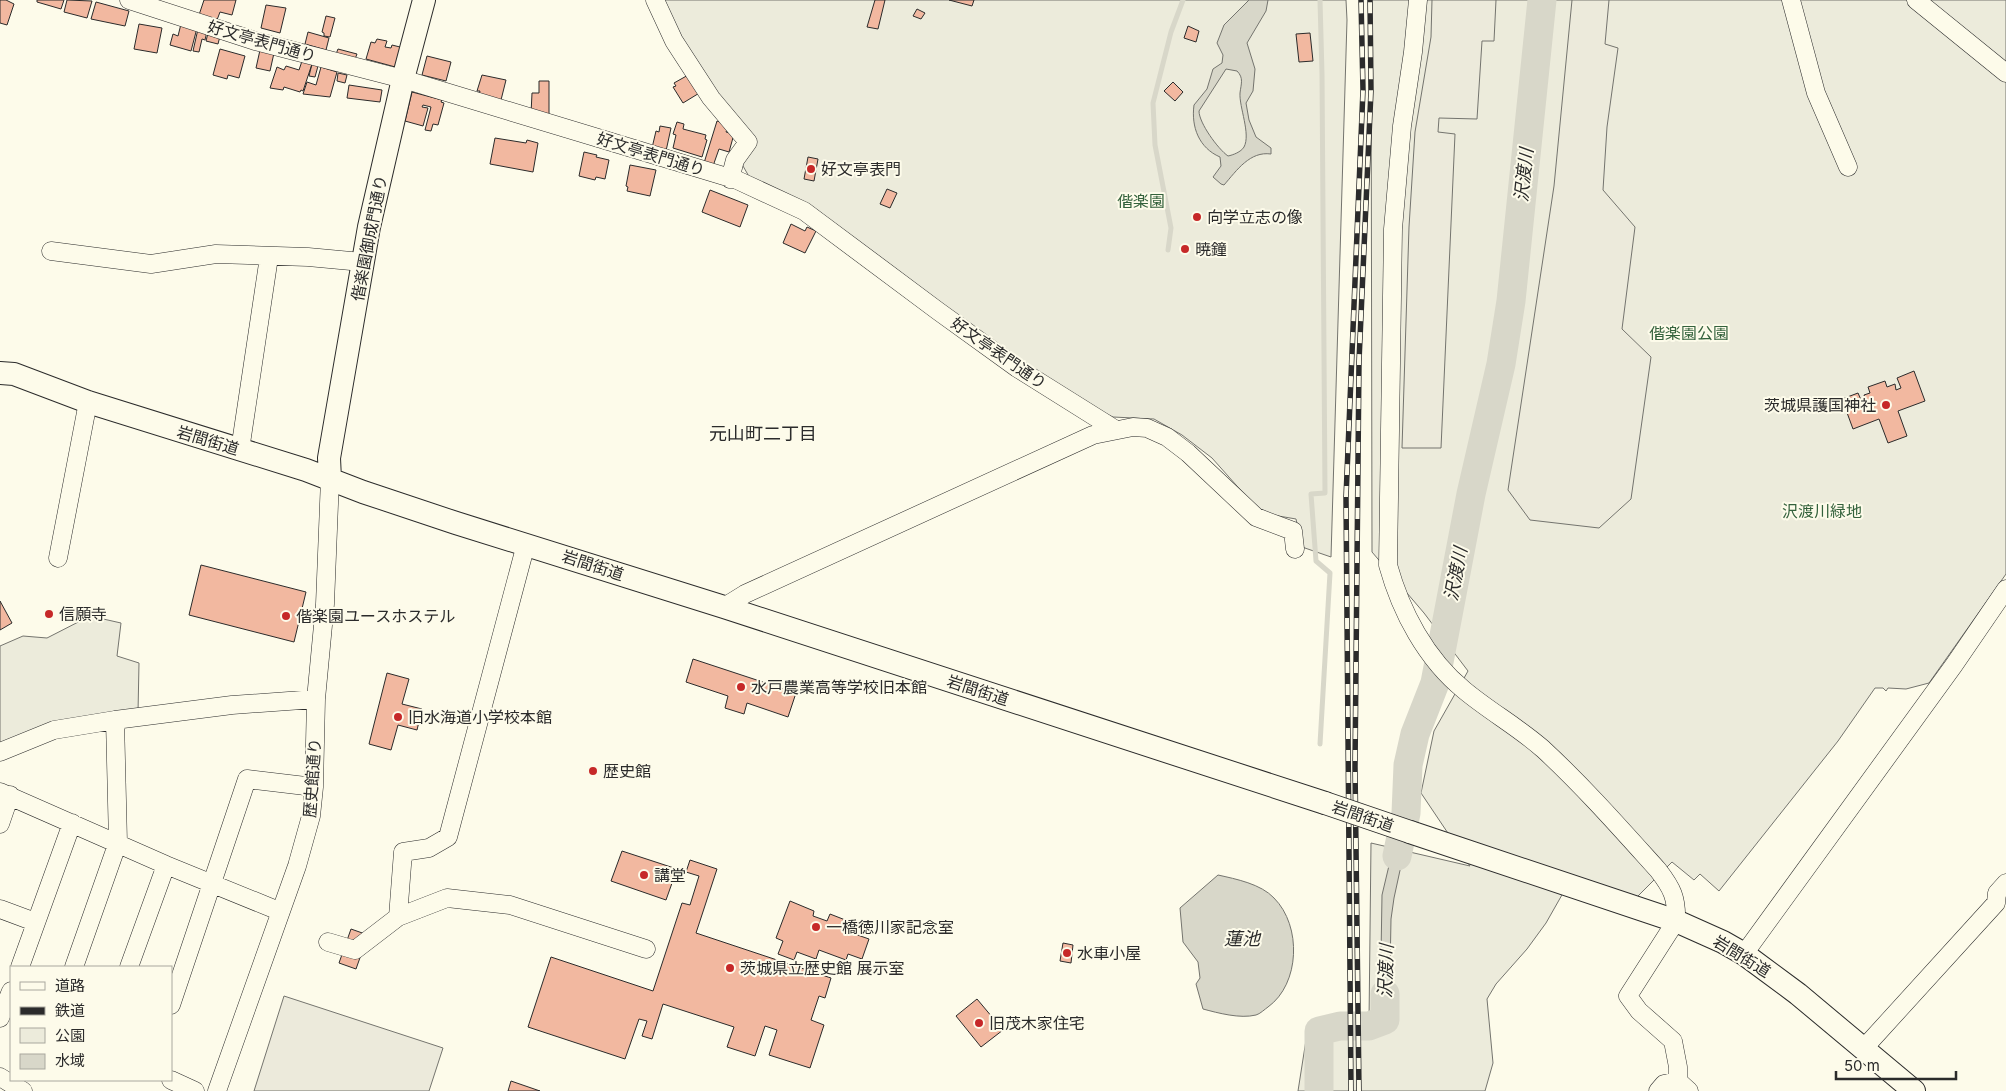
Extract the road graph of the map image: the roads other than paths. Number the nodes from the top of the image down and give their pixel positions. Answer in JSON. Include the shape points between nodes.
{"nodes":[{"id":1,"x":129,"y":0,"type":"edge"},
{"id":2,"x":424,"y":0,"type":"edge"},
{"id":3,"x":655,"y":0,"type":"edge"},
{"id":4,"x":1418,"y":0,"type":"edge"},
{"id":5,"x":1791,"y":0,"type":"edge"},
{"id":6,"x":1916,"y":0,"type":"edge"},
{"id":7,"x":2006,"y":73,"type":"edge"},
{"id":8,"x":402,"y":79,"type":"junction"},
{"id":9,"x":1848,"y":167,"type":"dead end"},
{"id":10,"x":730,"y":178,"type":"junction"},
{"id":11,"x":51,"y":251,"type":"dead end"},
{"id":12,"x":270,"y":256,"type":"junction"},
{"id":13,"x":362,"y":262,"type":"junction"},
{"id":14,"x":2,"y":368,"type":"edge"},
{"id":15,"x":88,"y":402,"type":"junction"},
{"id":16,"x":1116,"y":430,"type":"junction"},
{"id":17,"x":240,"y":450,"type":"junction"},
{"id":18,"x":330,"y":479,"type":"junction"},
{"id":19,"x":526,"y":544,"type":"junction"},
{"id":20,"x":1296,"y":549,"type":"dead end"},
{"id":21,"x":58,"y":558,"type":"dead end"},
{"id":22,"x":2006,"y":589,"type":"edge"},
{"id":23,"x":724,"y":607,"type":"junction"},
{"id":24,"x":316,"y":699,"type":"junction"},
{"id":25,"x":115,"y":720,"type":"junction"},
{"id":26,"x":0,"y":752,"type":"edge"},
{"id":27,"x":314,"y":787,"type":"junction"},
{"id":28,"x":5,"y":794,"type":"edge"},
{"id":29,"x":72,"y":823,"type":"junction"},
{"id":30,"x":0,"y":824,"type":"edge"},
{"id":31,"x":118,"y":842,"type":"junction"},
{"id":32,"x":166,"y":865,"type":"junction"},
{"id":33,"x":2006,"y":883,"type":"edge"},
{"id":34,"x":212,"y":885,"type":"junction"},
{"id":35,"x":0,"y":909,"type":"edge"},
{"id":36,"x":280,"y":911,"type":"junction"},
{"id":37,"x":398,"y":917,"type":"junction"},
{"id":38,"x":1676,"y":921,"type":"junction"},
{"id":39,"x":35,"y":922,"type":"junction"},
{"id":40,"x":328,"y":942,"type":"dead end"},
{"id":41,"x":646,"y":949,"type":"dead end"},
{"id":42,"x":1744,"y":954,"type":"junction"},
{"id":43,"x":20,"y":966,"type":"edge"},
{"id":44,"x":74,"y":966,"type":"edge"},
{"id":45,"x":129,"y":966,"type":"edge"},
{"id":46,"x":10,"y":993,"type":"edge"},
{"id":47,"x":172,"y":1002,"type":"edge"},
{"id":48,"x":0,"y":1018,"type":"edge"},
{"id":49,"x":1864,"y":1048,"type":"junction"},
{"id":50,"x":0,"y":1077,"type":"edge"},
{"id":51,"x":172,"y":1080,"type":"edge"},
{"id":52,"x":1684,"y":1086,"type":"edge"},
{"id":53,"x":24,"y":1091,"type":"edge"},
{"id":54,"x":195,"y":1091,"type":"edge"},
{"id":55,"x":217,"y":1091,"type":"edge"},
{"id":56,"x":1658,"y":1091,"type":"edge"},
{"id":57,"x":1914,"y":1091,"type":"edge"}],
"edges":[{"from":1,"to":8,"type":"street","name":"好文亭表門通り","via":[[255,41]]},
{"from":2,"to":8,"type":"main road","name":"偕楽園御成門通り"},
{"from":3,"to":10,"type":"street","via":[[674,41],[706,90],[748,142],[735,160]]},
{"from":4,"to":38,"type":"street","via":[[1393,229],[1388,565],[1400,604],[1438,663],[1464,690],[1516,727],[1554,760],[1658,870],[1672,888],[1677,907]]},
{"from":5,"to":9,"type":"street","via":[[1816,94]]},
{"from":6,"to":7,"type":"street"},
{"from":8,"to":10,"type":"street","name":"好文亭表門通り"},
{"from":8,"to":13,"type":"main road","name":"偕楽園御成門通り"},
{"from":10,"to":16,"type":"street","name":"好文亭表門通り","via":[[804,210],[1017,368]]},
{"from":11,"to":12,"type":"street","via":[[150,264],[216,254]]},
{"from":12,"to":13,"type":"street"},
{"from":12,"to":17,"type":"street"},
{"from":13,"to":18,"type":"main road","name":"偕楽園御成門通り","via":[[329,458]]},
{"from":14,"to":15,"type":"main road","name":"岩間街道"},
{"from":15,"to":17,"type":"main road","name":"岩間街道"},
{"from":15,"to":21,"type":"street"},
{"from":16,"to":20,"type":"street","via":[[1147,428],[1167,437],[1256,517],[1293,531]]},
{"from":16,"to":23,"type":"street","via":[[1093,435],[745,594]]},
{"from":17,"to":18,"type":"main road","name":"岩間街道"},
{"from":18,"to":19,"type":"main road","name":"岩間街道"},
{"from":18,"to":24,"type":"street","name":"歴史館通り"},
{"from":19,"to":23,"type":"main road","name":"岩間街道"},
{"from":19,"to":37,"type":"street","via":[[448,837],[429,848],[403,852]]},
{"from":22,"to":42,"type":"street"},
{"from":23,"to":38,"type":"main road","name":"岩間街道","bridge":true},
{"from":24,"to":25,"type":"street","via":[[232,705]]},
{"from":24,"to":27,"type":"street","name":"歴史館通り"},
{"from":25,"to":26,"type":"street","via":[[54,730]]},
{"from":25,"to":31,"type":"street"},
{"from":27,"to":34,"type":"street","via":[[247,780]]},
{"from":27,"to":36,"type":"street","name":"歴史館通り","via":[[305,839]]},
{"from":28,"to":29,"type":"street"},
{"from":28,"to":30,"type":"street"},
{"from":29,"to":31,"type":"street"},
{"from":29,"to":39,"type":"street"},
{"from":31,"to":32,"type":"street"},
{"from":31,"to":44,"type":"street"},
{"from":32,"to":34,"type":"street"},
{"from":32,"to":45,"type":"street"},
{"from":33,"to":49,"type":"street","via":[[1997,893],[1996,903]]},
{"from":34,"to":36,"type":"street"},
{"from":34,"to":47,"type":"street"},
{"from":35,"to":39,"type":"street"},
{"from":36,"to":55,"type":"street","name":"歴史館通り"},
{"from":37,"to":40,"type":"street","via":[[355,950]]},
{"from":37,"to":41,"type":"street","via":[[447,898],[510,905]]},
{"from":38,"to":42,"type":"main road","name":"岩間街道"},
{"from":38,"to":52,"type":"street","via":[[1628,996],[1639,1011],[1673,1041]]},
{"from":39,"to":43,"type":"street"},
{"from":42,"to":49,"type":"main road","name":"岩間街道"},
{"from":46,"to":48,"type":"street"},
{"from":49,"to":57,"type":"main road","name":"岩間街道"},
{"from":50,"to":53,"type":"street"},
{"from":51,"to":54,"type":"street"},
{"from":52,"to":56,"type":"street","via":[[1664,1084]]}]}
